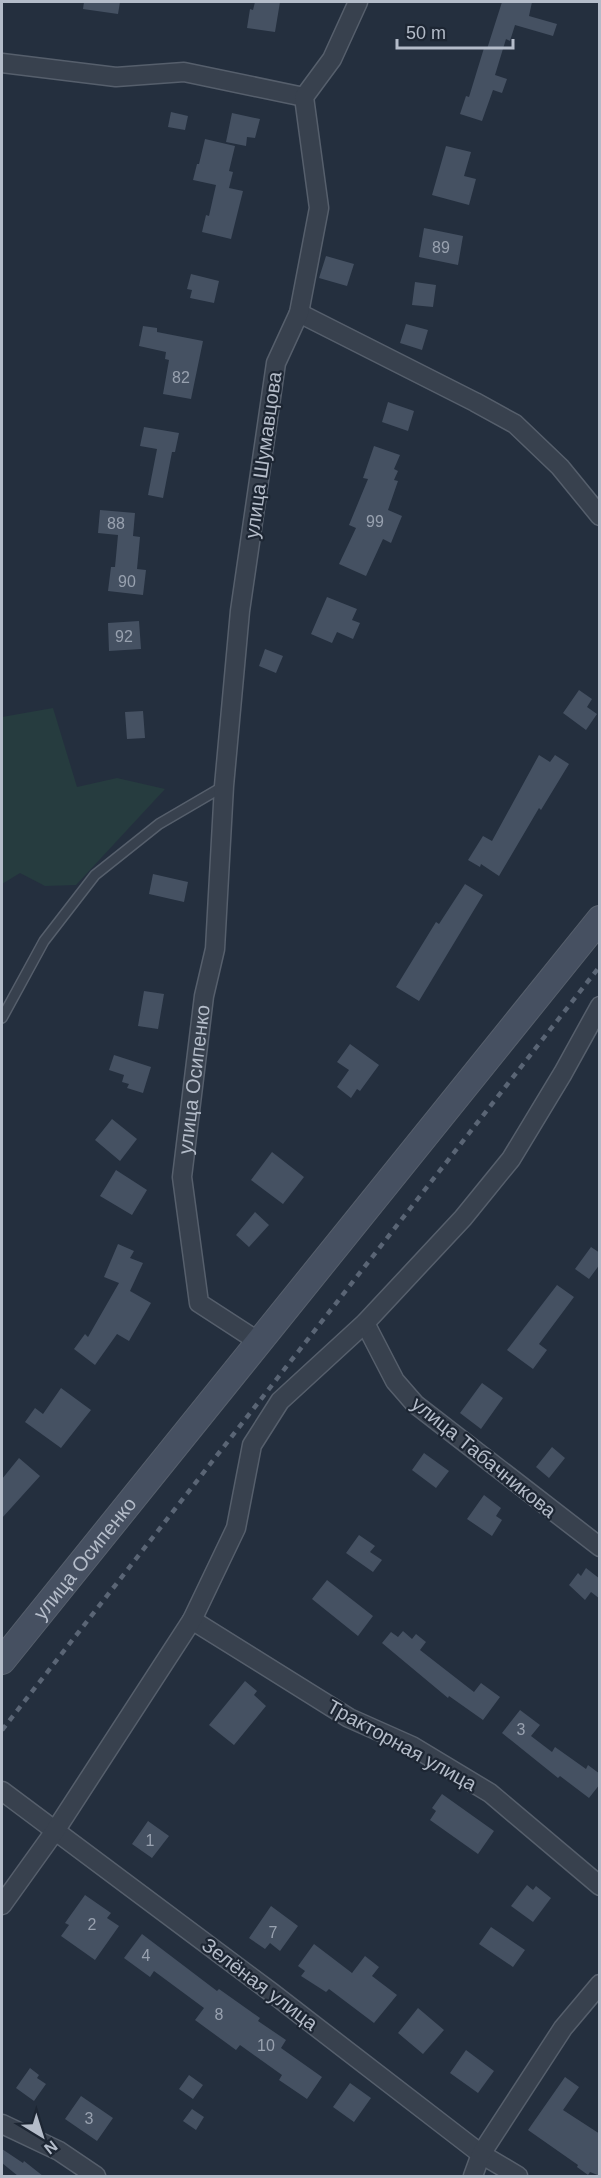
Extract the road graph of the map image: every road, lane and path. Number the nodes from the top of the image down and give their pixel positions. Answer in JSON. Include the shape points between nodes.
{"nodes":[{"id":1,"x":358,"y":2,"type":"edge"},
{"id":2,"x":2,"y":63,"type":"edge"},
{"id":3,"x":304,"y":97,"type":"junction"},
{"id":4,"x":299,"y":313,"type":"junction"},
{"id":5,"x":599,"y":513,"type":"edge"},
{"id":6,"x":224,"y":786,"type":"junction"},
{"id":7,"x":600,"y":918,"type":"edge"},
{"id":8,"x":600,"y":1006,"type":"edge"},
{"id":9,"x":2,"y":1018,"type":"edge"},
{"id":10,"x":365,"y":1323,"type":"junction"},
{"id":11,"x":259,"y":1342,"type":"junction"},
{"id":12,"x":600,"y":1547,"type":"edge"},
{"id":13,"x":192,"y":1620,"type":"junction"},
{"id":14,"x":2,"y":1661,"type":"edge"},
{"id":15,"x":2,"y":1791,"type":"edge"},
{"id":16,"x":55,"y":1831,"type":"junction"},
{"id":17,"x":600,"y":1886,"type":"edge"},
{"id":18,"x":2,"y":1905,"type":"edge"},
{"id":19,"x":600,"y":1984,"type":"edge"},
{"id":20,"x":2,"y":2124,"type":"edge"},
{"id":21,"x":481,"y":2154,"type":"junction"},
{"id":22,"x":96,"y":2176,"type":"edge"},
{"id":23,"x":472,"y":2176,"type":"edge"},
{"id":24,"x":518,"y":2176,"type":"edge"}],
"edges":[{"from":1,"to":3,"type":"street","via":[[332,59]]},
{"from":2,"to":3,"type":"street","via":[[116,77],[184,72]]},
{"from":3,"to":4,"type":"street","name":"улица Шумавцова","via":[[319,208]]},
{"from":4,"to":5,"type":"street","via":[[515,424],[560,467]]},
{"from":4,"to":6,"type":"street","name":"улица Шумавцова","via":[[276,363],[240,611]]},
{"from":6,"to":9,"type":"lane","via":[[159,824],[95,875],[44,941]]},
{"from":6,"to":11,"type":"street","name":"улица Осипенко","via":[[215,949],[204,996],[182,1177],[199,1303]]},
{"from":7,"to":11,"type":"street","name":"улица Осипенко"},
{"from":8,"to":10,"type":"street","via":[[511,1159],[463,1218]]},
{"from":10,"to":12,"type":"street","name":"улица Табачникова","via":[[395,1381],[415,1404]]},
{"from":10,"to":13,"type":"street","via":[[280,1401],[252,1445],[236,1528]]},
{"from":11,"to":14,"type":"street","name":"улица Осипенко"},
{"from":13,"to":16,"type":"street"},
{"from":13,"to":17,"type":"street","name":"Тракторная улица","via":[[349,1718],[411,1746],[490,1793]]},
{"from":15,"to":16,"type":"street","name":"Зелёная улица"},
{"from":16,"to":18,"type":"street"},
{"from":16,"to":21,"type":"street","name":"Зелёная улица"},
{"from":19,"to":21,"type":"street","via":[[563,2028]]},
{"from":20,"to":22,"type":"street","via":[[59,2151]]},
{"from":21,"to":23,"type":"street"},
{"from":21,"to":24,"type":"street","name":"Зелёная улица"}]}
